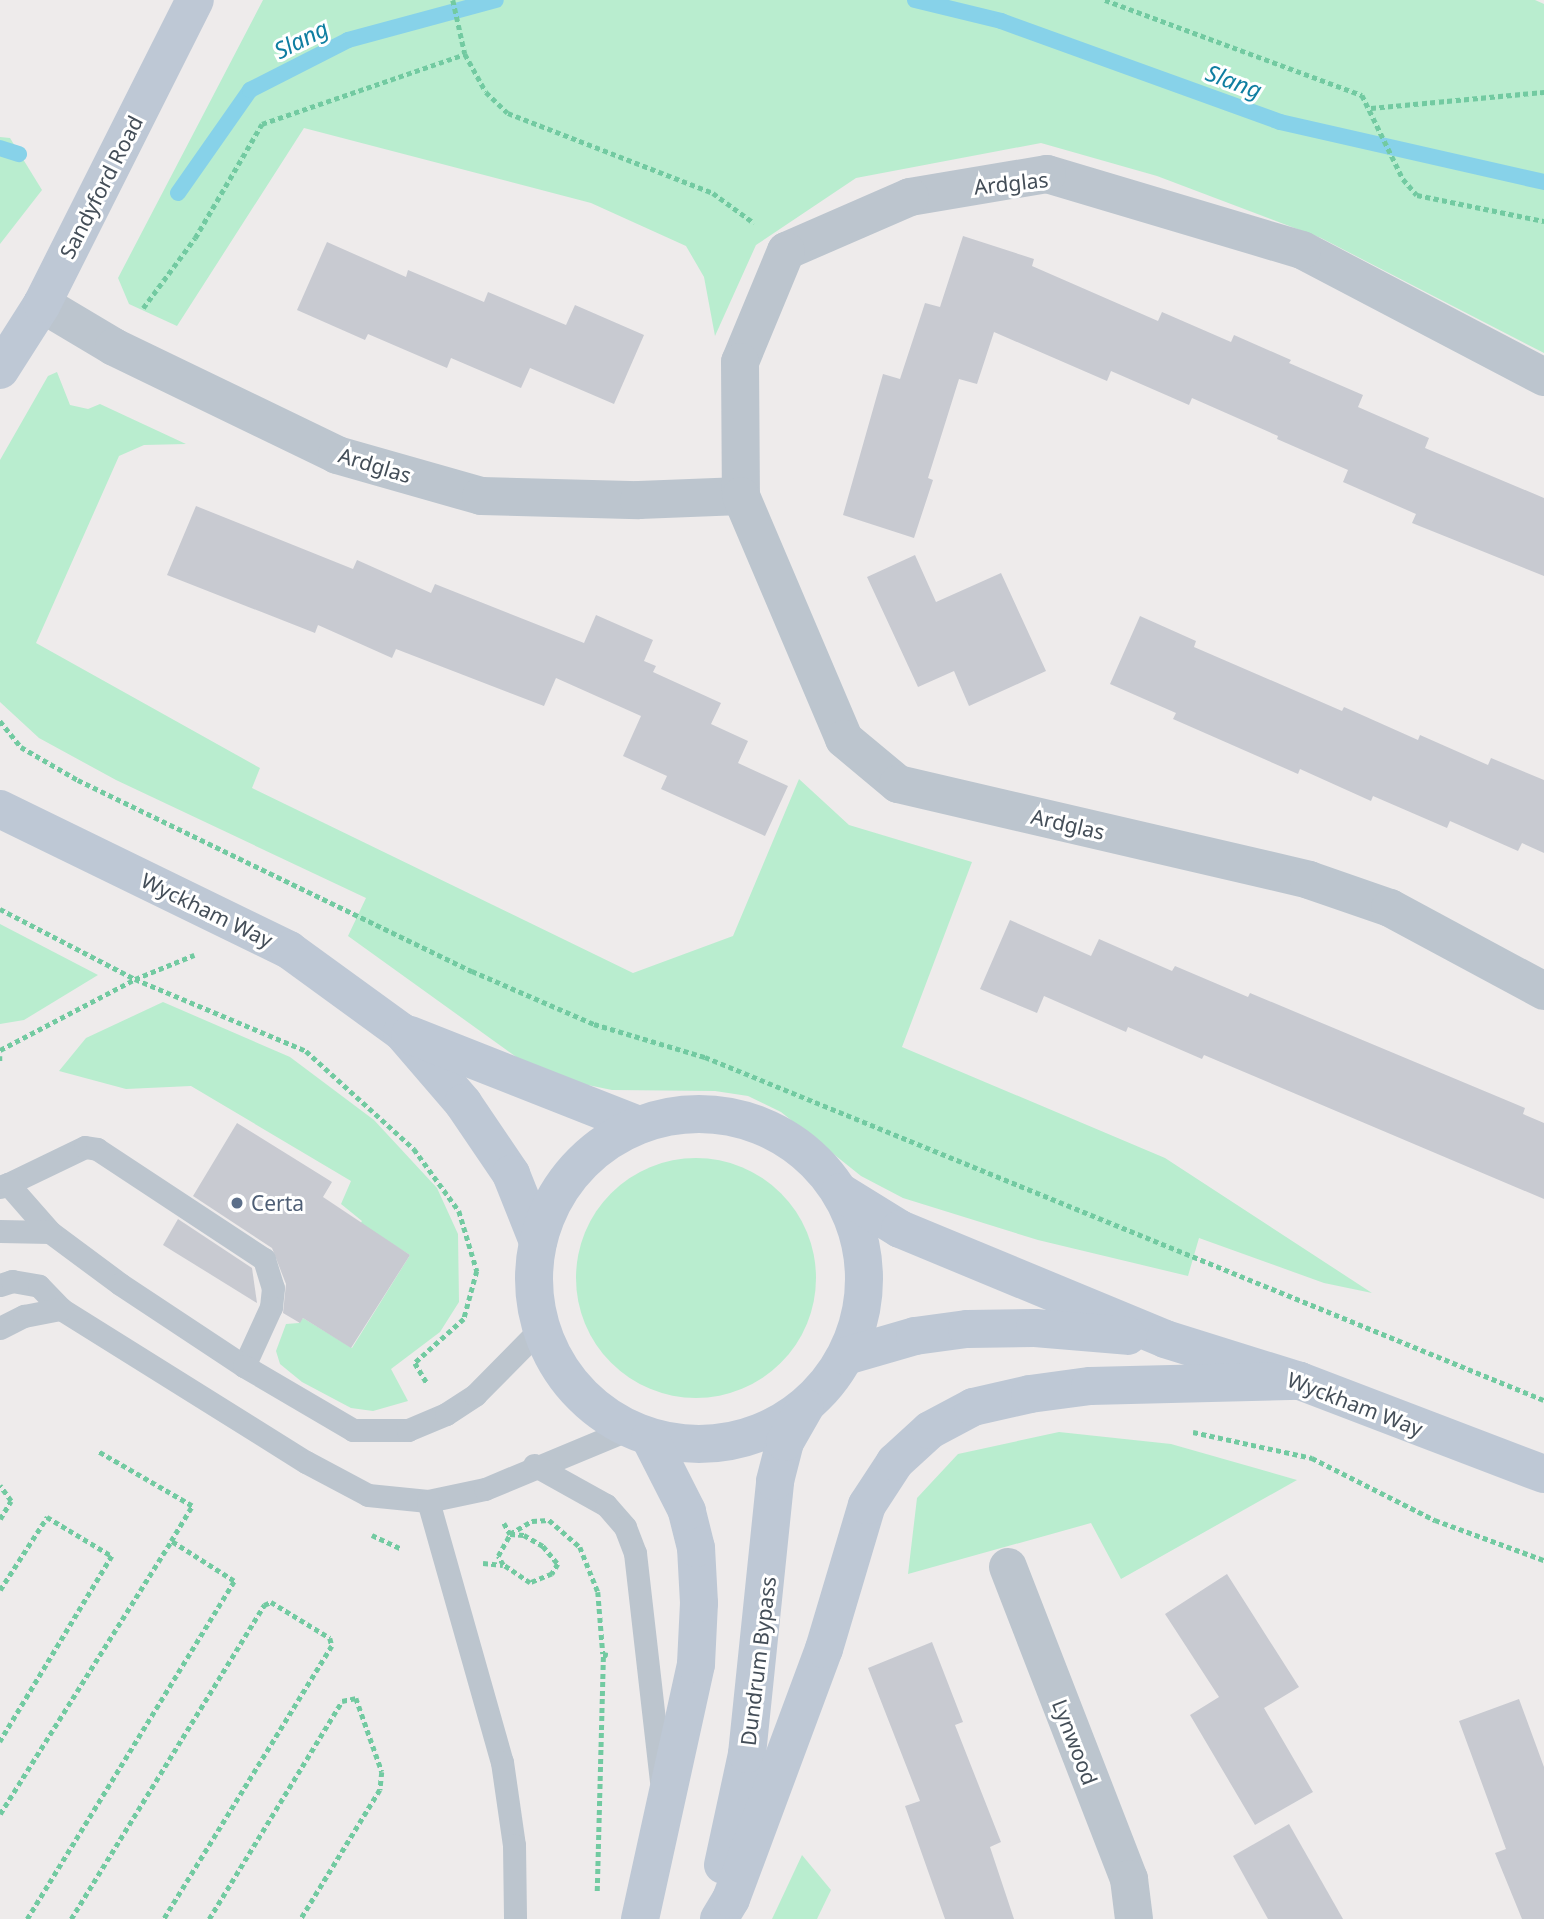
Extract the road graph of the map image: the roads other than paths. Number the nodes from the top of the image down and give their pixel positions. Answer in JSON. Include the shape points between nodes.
{"nodes":[{"id":1,"x":195,"y":0,"type":"edge"},
{"id":2,"x":42,"y":304,"type":"junction"},
{"id":3,"x":0,"y":370,"type":"edge"},
{"id":4,"x":1544,"y":377,"type":"edge"},
{"id":5,"x":741,"y":496,"type":"junction"},
{"id":6,"x":0,"y":808,"type":"edge"},
{"id":7,"x":1544,"y":991,"type":"edge"},
{"id":8,"x":402,"y":1032,"type":"junction"},
{"id":9,"x":638,"y":1125,"type":"junction"},
{"id":10,"x":4,"y":1186,"type":"edge"},
{"id":11,"x":840,"y":1192,"type":"junction"},
{"id":12,"x":0,"y":1231,"type":"edge"},
{"id":13,"x":50,"y":1232,"type":"junction"},
{"id":14,"x":538,"y":1242,"type":"junction"},
{"id":15,"x":0,"y":1285,"type":"edge"},
{"id":16,"x":61,"y":1309,"type":"junction"},
{"id":17,"x":0,"y":1328,"type":"edge"},
{"id":18,"x":541,"y":1328,"type":"junction"},
{"id":19,"x":1165,"y":1339,"type":"junction"},
{"id":20,"x":846,"y":1356,"type":"junction"},
{"id":21,"x":244,"y":1366,"type":"junction"},
{"id":22,"x":1300,"y":1381,"type":"junction"},
{"id":23,"x":806,"y":1406,"type":"junction"},
{"id":24,"x":640,"y":1433,"type":"junction"},
{"id":25,"x":534,"y":1465,"type":"junction"},
{"id":26,"x":1544,"y":1474,"type":"edge"},
{"id":27,"x":428,"y":1501,"type":"junction"},
{"id":28,"x":1008,"y":1567,"type":"dead end"},
{"id":29,"x":664,"y":1808,"type":"junction"},
{"id":30,"x":515,"y":1919,"type":"edge"},
{"id":31,"x":640,"y":1919,"type":"edge"},
{"id":32,"x":712,"y":1919,"type":"edge"},
{"id":33,"x":719,"y":1919,"type":"edge"},
{"id":34,"x":1134,"y":1919,"type":"edge"}],
"edges":[{"from":1,"to":2,"type":"main road","name":"Sandyford Road"},
{"from":2,"to":3,"type":"main road","name":"Sandyford Road"},
{"from":2,"to":5,"type":"street","name":"Ardglas","via":[[114,347],[337,455],[481,496],[639,500]]},
{"from":4,"to":5,"type":"street","name":"Ardglas","via":[[1302,250],[1047,174],[909,197],[786,251],[740,362]]},
{"from":5,"to":7,"type":"street","name":"Ardglas","via":[[844,739],[898,784],[1309,880],[1390,908]]},
{"from":6,"to":8,"type":"main road","name":"Wyckham Way","via":[[289,950]]},
{"from":8,"to":9,"type":"main road","name":"Wyckham Way"},
{"from":8,"to":14,"type":"main road","name":"Wyckham Way","via":[[463,1103],[511,1174]]},
{"from":9,"to":11,"type":"main road","via":[[663,1117],[716,1114],[765,1127],[807,1153]]},
{"from":9,"to":14,"type":"main road","via":[[601,1146],[570,1175],[553,1200]]},
{"from":10,"to":13,"type":"lane"},
{"from":10,"to":21,"type":"lane","via":[[85,1147],[97,1149],[264,1259],[273,1288],[271,1307]]},
{"from":11,"to":19,"type":"main road","name":"Wyckham Way","via":[[900,1229]]},
{"from":11,"to":20,"type":"main road","via":[[860,1240],[864,1291]]},
{"from":12,"to":13,"type":"lane"},
{"from":13,"to":21,"type":"lane"},
{"from":14,"to":18,"type":"main road","via":[[534,1276]]},
{"from":15,"to":16,"type":"lane","via":[[12,1281],[39,1286]]},
{"from":16,"to":17,"type":"lane","via":[[24,1316]]},
{"from":16,"to":27,"type":"lane","via":[[306,1462],[368,1495]]},
{"from":18,"to":21,"type":"lane","via":[[475,1395],[444,1416],[408,1430],[352,1430]]},
{"from":18,"to":24,"type":"main road","via":[[555,1360],[575,1388]]},
{"from":19,"to":20,"type":"main road","name":"Wyckham Way","via":[[1035,1328],[967,1329],[915,1336]]},
{"from":19,"to":22,"type":"main road","name":"Wyckham Way"},
{"from":20,"to":23,"type":"main road"},
{"from":22,"to":26,"type":"main road","name":"Wyckham Way"},
{"from":22,"to":33,"type":"main road","via":[[1090,1386],[1030,1394],[973,1407],[930,1430],[895,1462],[867,1505],[824,1649],[732,1899]]},
{"from":23,"to":24,"type":"main road","via":[[743,1439],[710,1444]]},
{"from":23,"to":32,"type":"main road","name":"Dundrum Bypass","via":[[785,1442],[775,1481],[763,1634],[747,1754]]},
{"from":24,"to":25,"type":"lane"},
{"from":24,"to":29,"type":"main road","via":[[687,1511],[696,1548],[696,1664]]},
{"from":25,"to":27,"type":"lane","via":[[485,1489]]},
{"from":25,"to":29,"type":"lane","via":[[606,1505],[625,1527],[635,1553]]},
{"from":27,"to":30,"type":"lane","via":[[502,1762],[514,1845]]},
{"from":28,"to":34,"type":"street","name":"Lynwood","via":[[1129,1879]]},
{"from":29,"to":31,"type":"main road"}]}
